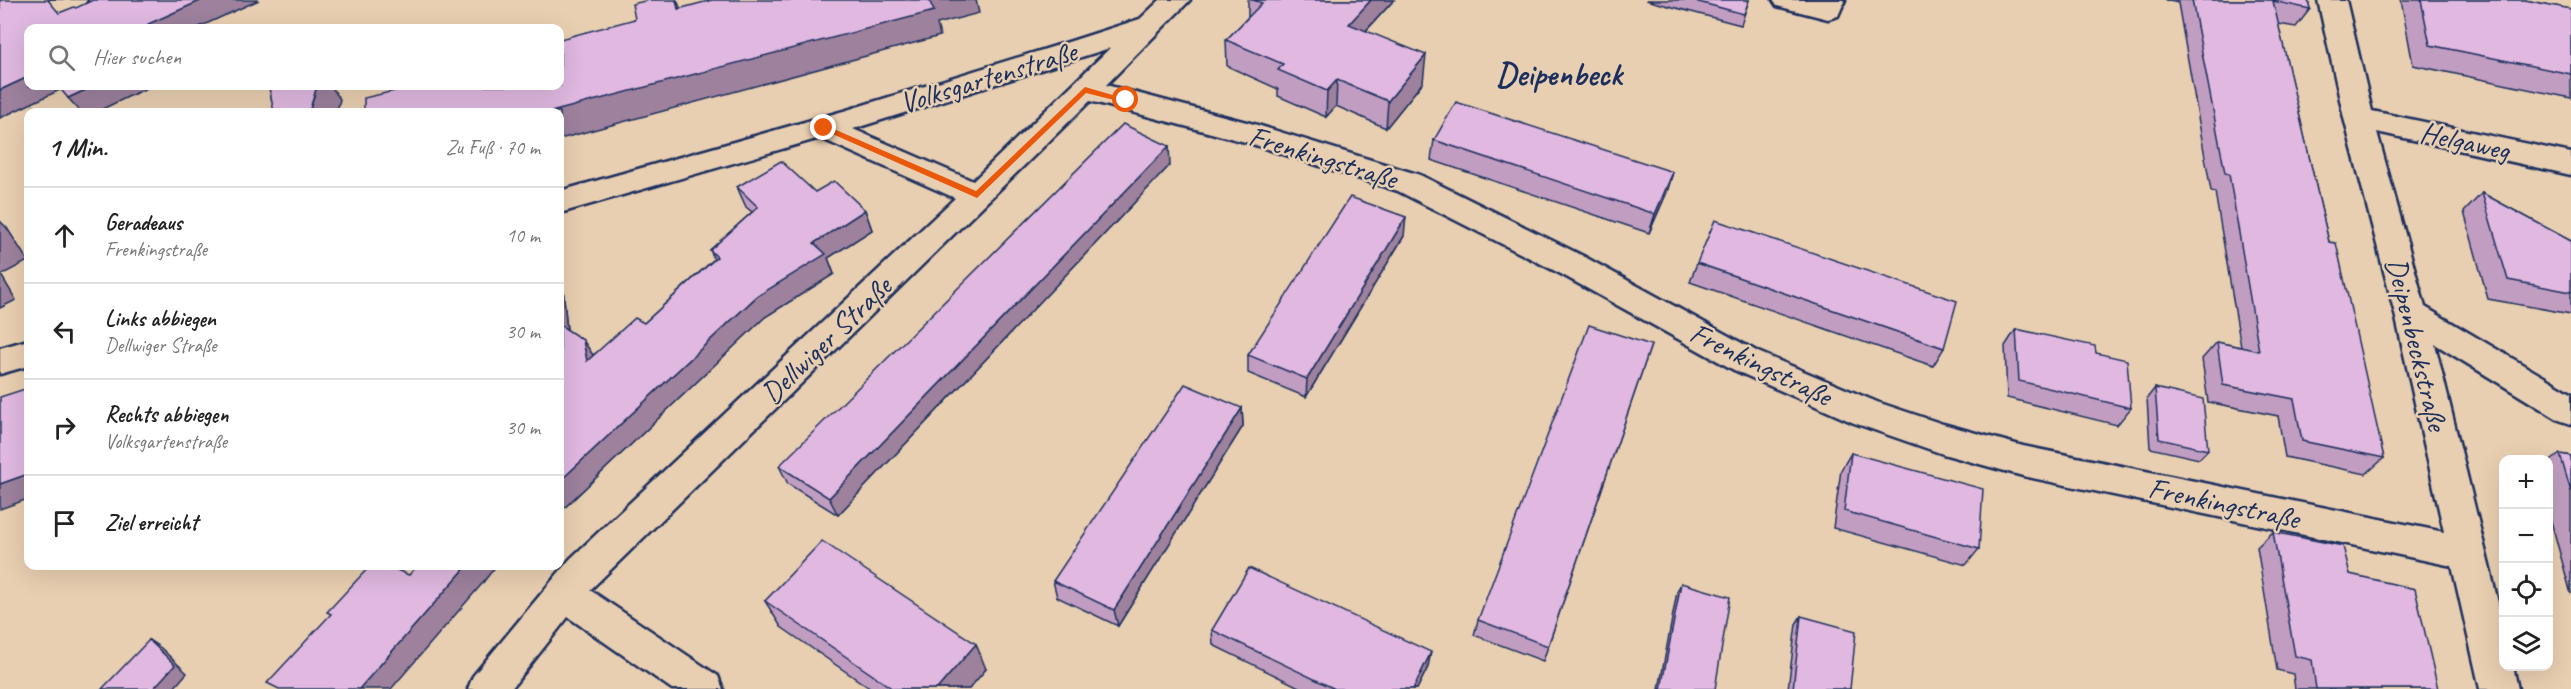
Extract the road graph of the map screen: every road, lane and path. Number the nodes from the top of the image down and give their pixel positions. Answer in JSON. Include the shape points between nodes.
{"nodes":[{"id":1,"x":1176,"y":0,"type":"edge"},
{"id":2,"x":1787,"y":0,"type":"edge"},
{"id":3,"x":1830,"y":0,"type":"edge"},
{"id":4,"x":2332,"y":0,"type":"edge"},
{"id":5,"x":1151,"y":24,"type":"junction"},
{"id":6,"x":1085,"y":90,"type":"junction"},
{"id":7,"x":2359,"y":118,"type":"junction"},
{"id":8,"x":824,"y":128,"type":"junction"},
{"id":9,"x":2571,"y":164,"type":"edge"},
{"id":10,"x":977,"y":195,"type":"junction"},
{"id":11,"x":564,"y":201,"type":"edge"},
{"id":12,"x":2411,"y":314,"type":"junction"},
{"id":13,"x":24,"y":354,"type":"edge"},
{"id":14,"x":0,"y":361,"type":"edge"},
{"id":15,"x":2571,"y":410,"type":"edge"},
{"id":16,"x":2467,"y":553,"type":"junction"},
{"id":17,"x":564,"y":593,"type":"junction"},
{"id":18,"x":487,"y":689,"type":"edge"},
{"id":19,"x":704,"y":689,"type":"edge"},
{"id":20,"x":2499,"y":689,"type":"edge"}],
"edges":[{"from":1,"to":5,"type":"street","name":"Dellwiger Straße"},
{"from":2,"to":3,"type":"street","via":[[1828,10]]},
{"from":4,"to":7,"type":"street","name":"Deipenbeckstraße"},
{"from":5,"to":6,"type":"street","name":"Dellwiger Straße"},
{"from":5,"to":8,"type":"street","name":"Volksgartenstraße"},
{"from":6,"to":10,"type":"street","name":"Dellwiger Straße"},
{"from":6,"to":16,"type":"street","name":"Frenkingstraße","via":[[1254,134],[1409,183],[1572,265],[1746,361],[1866,414],[1942,440],[2023,461]]},
{"from":7,"to":9,"type":"street","name":"Helgaweg"},
{"from":7,"to":12,"type":"street","name":"Deipenbeckstraße"},
{"from":8,"to":10,"type":"street","name":"Volksgartenstraße"},
{"from":8,"to":11,"type":"street","name":"Volksgartenstraße"},
{"from":10,"to":17,"type":"street","name":"Dellwiger Straße"},
{"from":12,"to":15,"type":"street"},
{"from":12,"to":16,"type":"street","name":"Deipenbeckstraße"},
{"from":13,"to":14,"type":"street"},
{"from":16,"to":20,"type":"street","name":"Deipenbeckstraße"},
{"from":17,"to":18,"type":"street","name":"Dellwiger Straße"},
{"from":17,"to":19,"type":"street"}]}
